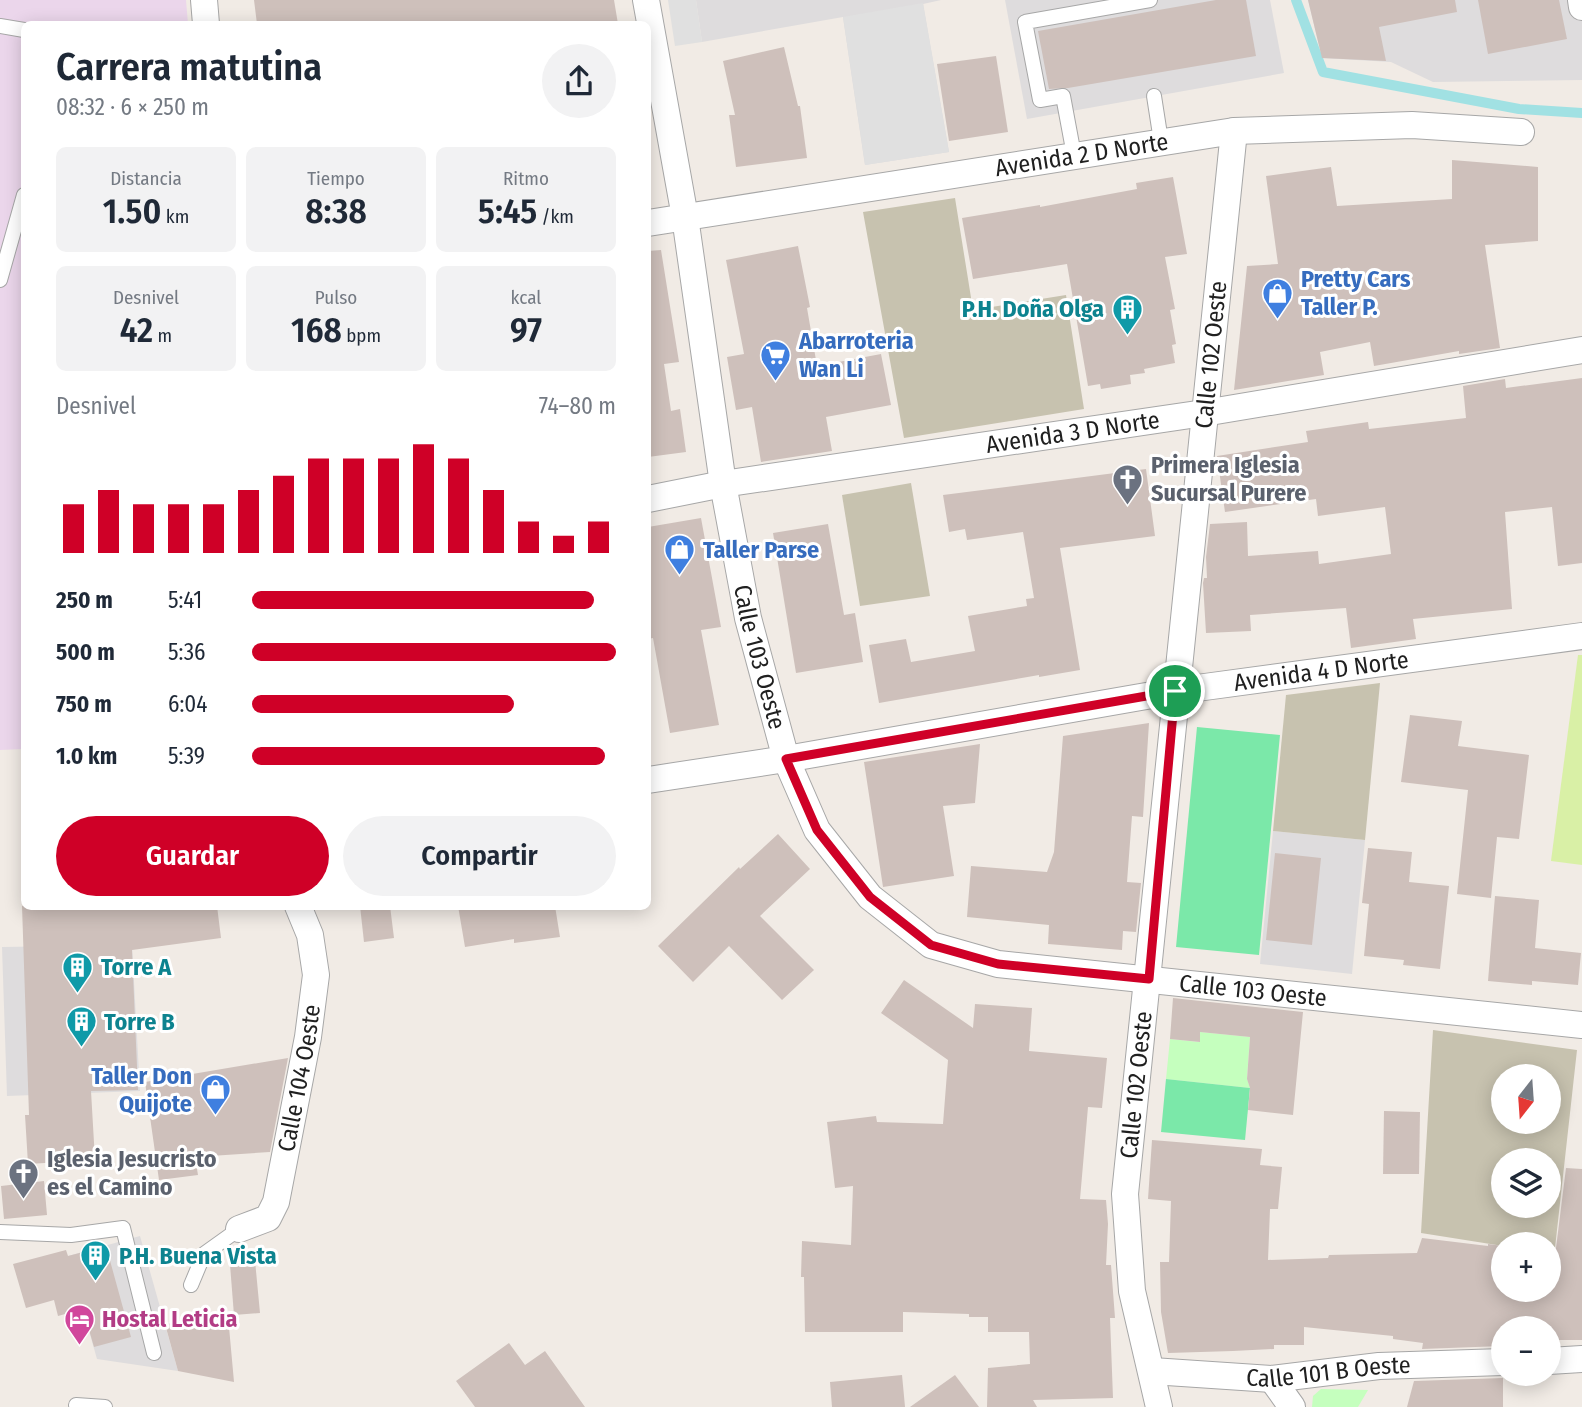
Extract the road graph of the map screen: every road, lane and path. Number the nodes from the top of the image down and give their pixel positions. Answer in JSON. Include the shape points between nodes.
{"nodes":[{"id":1,"x":204,"y":0,"type":"edge"},
{"id":2,"x":646,"y":0,"type":"edge"},
{"id":3,"x":1150,"y":0,"type":"edge"},
{"id":4,"x":1581,"y":0,"type":"edge"},
{"id":5,"x":1582,"y":7,"type":"edge"},
{"id":6,"x":206,"y":21,"type":"edge"},
{"id":7,"x":650,"y":21,"type":"edge"},
{"id":8,"x":0,"y":26,"type":"edge"},
{"id":9,"x":651,"y":28,"type":"edge"},
{"id":10,"x":21,"y":30,"type":"edge"},
{"id":11,"x":1154,"y":96,"type":"dead end"},
{"id":12,"x":1234,"y":131,"type":"junction"},
{"id":13,"x":1521,"y":132,"type":"dead end"},
{"id":14,"x":1161,"y":141,"type":"junction"},
{"id":15,"x":1074,"y":155,"type":"junction"},
{"id":16,"x":21,"y":206,"type":"edge"},
{"id":17,"x":685,"y":217,"type":"junction"},
{"id":18,"x":651,"y":223,"type":"edge"},
{"id":19,"x":0,"y":279,"type":"edge"},
{"id":20,"x":1582,"y":350,"type":"edge"},
{"id":21,"x":1204,"y":414,"type":"junction"},
{"id":22,"x":723,"y":484,"type":"junction"},
{"id":23,"x":651,"y":498,"type":"edge"},
{"id":24,"x":1582,"y":636,"type":"edge"},
{"id":25,"x":1175,"y":691,"type":"junction"},
{"id":26,"x":786,"y":759,"type":"junction"},
{"id":27,"x":651,"y":780,"type":"edge"},
{"id":28,"x":300,"y":910,"type":"edge"},
{"id":29,"x":1149,"y":979,"type":"junction"},
{"id":30,"x":1582,"y":1025,"type":"edge"},
{"id":31,"x":239,"y":1229,"type":"joint"},
{"id":32,"x":0,"y":1232,"type":"edge"},
{"id":33,"x":191,"y":1285,"type":"dead end"},
{"id":34,"x":154,"y":1353,"type":"dead end"},
{"id":35,"x":1582,"y":1359,"type":"edge"},
{"id":36,"x":1561,"y":1360,"type":"edge"},
{"id":37,"x":1491,"y":1362,"type":"edge"},
{"id":38,"x":1152,"y":1371,"type":"junction"},
{"id":39,"x":1272,"y":1379,"type":"junction"},
{"id":40,"x":76,"y":1405,"type":"dead end"},
{"id":41,"x":104,"y":1407,"type":"edge"},
{"id":42,"x":1159,"y":1407,"type":"edge"},
{"id":43,"x":1292,"y":1407,"type":"edge"}],
"edges":[{"from":1,"to":6,"type":"street"},
{"from":2,"to":7,"type":"street","name":"Calle 103 Oeste"},
{"from":3,"to":15,"type":"lane","via":[[1024,22],[1040,100],[1063,96]]},
{"from":4,"to":5,"type":"street"},
{"from":8,"to":10,"type":"lane"},
{"from":9,"to":17,"type":"street","name":"Calle 103 Oeste"},
{"from":11,"to":14,"type":"lane"},
{"from":12,"to":13,"type":"street","name":"Avenida 2 D Norte","via":[[1412,125]]},
{"from":12,"to":14,"type":"street","name":"Avenida 2 D Norte"},
{"from":12,"to":21,"type":"street","name":"Calle 102 Oeste"},
{"from":14,"to":15,"type":"street","name":"Avenida 2 D Norte"},
{"from":15,"to":17,"type":"street","name":"Avenida 2 D Norte"},
{"from":16,"to":19,"type":"lane"},
{"from":17,"to":18,"type":"street","name":"Avenida 2 D Norte"},
{"from":17,"to":22,"type":"street","name":"Calle 103 Oeste"},
{"from":20,"to":21,"type":"street","name":"Avenida 3 D Norte"},
{"from":21,"to":22,"type":"street","name":"Avenida 3 D Norte"},
{"from":21,"to":25,"type":"street","name":"Calle 102 Oeste"},
{"from":22,"to":23,"type":"street","name":"Avenida 3 D Norte"},
{"from":22,"to":26,"type":"street","name":"Calle 103 Oeste","via":[[748,618]]},
{"from":24,"to":25,"type":"street","name":"Avenida 4 D Norte"},
{"from":25,"to":26,"type":"street","name":"Avenida 4 D Norte"},
{"from":25,"to":29,"type":"street","name":"Calle 102 Oeste"},
{"from":26,"to":27,"type":"street","name":"Avenida 4 D Norte"},
{"from":26,"to":29,"type":"street","name":"Calle 103 Oeste","via":[[817,830],[870,897],[931,945],[998,964]]},
{"from":28,"to":31,"type":"street","name":"Calle 104 Oeste","via":[[310,935],[316,975],[308,1037],[276,1202],[268,1218]]},
{"from":29,"to":30,"type":"street","name":"Calle 103 Oeste"},
{"from":29,"to":38,"type":"street","name":"Calle 102 Oeste","via":[[1125,1194],[1132,1291]]},
{"from":31,"to":33,"type":"lane","via":[[204,1254]]},
{"from":32,"to":34,"type":"lane","via":[[71,1235],[123,1228]]},
{"from":35,"to":36,"type":"street"},
{"from":37,"to":39,"type":"street","name":"Calle 101 B Oeste","via":[[1380,1366]]},
{"from":38,"to":39,"type":"street","name":"Calle 101 B Oeste"},
{"from":38,"to":42,"type":"street","name":"Calle 102 Oeste"},
{"from":39,"to":43,"type":"street"},
{"from":40,"to":41,"type":"lane"}]}
